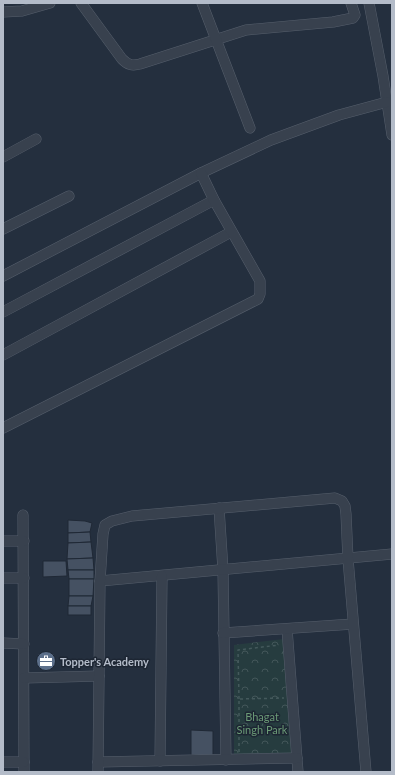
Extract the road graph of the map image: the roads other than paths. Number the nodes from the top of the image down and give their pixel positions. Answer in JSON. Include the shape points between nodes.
{"nodes":[{"id":1,"x":50,"y":3,"type":"edge"},
{"id":2,"x":81,"y":3,"type":"edge"},
{"id":3,"x":202,"y":3,"type":"edge"},
{"id":4,"x":352,"y":3,"type":"edge"},
{"id":5,"x":369,"y":3,"type":"edge"},
{"id":6,"x":3,"y":12,"type":"edge"},
{"id":7,"x":216,"y":40,"type":"junction"},
{"id":8,"x":387,"y":102,"type":"junction"},
{"id":9,"x":250,"y":128,"type":"dead end"},
{"id":10,"x":392,"y":135,"type":"edge"},
{"id":11,"x":36,"y":139,"type":"dead end"},
{"id":12,"x":3,"y":157,"type":"edge"},
{"id":13,"x":201,"y":173,"type":"junction"},
{"id":14,"x":69,"y":196,"type":"dead end"},
{"id":15,"x":214,"y":200,"type":"junction"},
{"id":16,"x":3,"y":229,"type":"edge"},
{"id":17,"x":231,"y":232,"type":"junction"},
{"id":18,"x":3,"y":276,"type":"edge"},
{"id":19,"x":3,"y":312,"type":"edge"},
{"id":20,"x":3,"y":355,"type":"edge"},
{"id":21,"x":3,"y":428,"type":"edge"},
{"id":22,"x":219,"y":508,"type":"junction"},
{"id":23,"x":23,"y":515,"type":"dead end"},
{"id":24,"x":24,"y":541,"type":"junction"},
{"id":25,"x":3,"y":542,"type":"edge"},
{"id":26,"x":392,"y":554,"type":"edge"},
{"id":27,"x":348,"y":558,"type":"junction"},
{"id":28,"x":223,"y":570,"type":"junction"},
{"id":29,"x":162,"y":576,"type":"junction"},
{"id":30,"x":3,"y":578,"type":"edge"},
{"id":31,"x":24,"y":578,"type":"junction"},
{"id":32,"x":100,"y":581,"type":"junction"},
{"id":33,"x":353,"y":624,"type":"junction"},
{"id":34,"x":287,"y":629,"type":"junction"},
{"id":35,"x":223,"y":633,"type":"junction"},
{"id":36,"x":3,"y":643,"type":"edge"},
{"id":37,"x":24,"y":644,"type":"junction"},
{"id":38,"x":99,"y":676,"type":"junction"},
{"id":39,"x":24,"y":678,"type":"junction"},
{"id":40,"x":297,"y":758,"type":"junction"},
{"id":41,"x":226,"y":760,"type":"junction"},
{"id":42,"x":160,"y":761,"type":"junction"},
{"id":43,"x":3,"y":762,"type":"edge"},
{"id":44,"x":24,"y":767,"type":"edge"},
{"id":45,"x":98,"y":767,"type":"edge"},
{"id":46,"x":298,"y":772,"type":"edge"},
{"id":47,"x":366,"y":772,"type":"edge"}],
"edges":[{"from":1,"to":6,"type":"street","via":[[22,11]]},
{"from":2,"to":7,"type":"street","via":[[122,60],[132,66]]},
{"from":3,"to":7,"type":"street"},
{"from":4,"to":7,"type":"street","via":[[353,18],[246,30]]},
{"from":5,"to":8,"type":"street"},
{"from":7,"to":9,"type":"street"},
{"from":8,"to":10,"type":"street"},
{"from":8,"to":13,"type":"street","via":[[346,113],[288,134]]},
{"from":11,"to":12,"type":"street"},
{"from":13,"to":15,"type":"street"},
{"from":13,"to":18,"type":"street"},
{"from":14,"to":16,"type":"street"},
{"from":15,"to":17,"type":"street"},
{"from":15,"to":19,"type":"street"},
{"from":17,"to":20,"type":"street"},
{"from":17,"to":21,"type":"street","via":[[260,281],[258,298]]},
{"from":22,"to":27,"type":"street","via":[[336,498],[345,506]]},
{"from":22,"to":28,"type":"street"},
{"from":22,"to":32,"type":"street","via":[[132,516],[105,525]]},
{"from":23,"to":24,"type":"street"},
{"from":24,"to":25,"type":"street"},
{"from":24,"to":31,"type":"street"},
{"from":26,"to":27,"type":"street"},
{"from":27,"to":28,"type":"street"},
{"from":27,"to":33,"type":"street"},
{"from":28,"to":29,"type":"street"},
{"from":28,"to":35,"type":"street"},
{"from":29,"to":32,"type":"street"},
{"from":29,"to":42,"type":"street"},
{"from":30,"to":31,"type":"street"},
{"from":31,"to":37,"type":"street"},
{"from":32,"to":38,"type":"street"},
{"from":33,"to":34,"type":"street"},
{"from":33,"to":47,"type":"street"},
{"from":34,"to":35,"type":"street"},
{"from":34,"to":40,"type":"street"},
{"from":35,"to":41,"type":"street"},
{"from":36,"to":37,"type":"street"},
{"from":37,"to":39,"type":"street"},
{"from":38,"to":39,"type":"street"},
{"from":38,"to":45,"type":"street"},
{"from":39,"to":44,"type":"street"},
{"from":40,"to":41,"type":"street"},
{"from":40,"to":46,"type":"street"},
{"from":41,"to":42,"type":"street"},
{"from":42,"to":45,"type":"street"},
{"from":43,"to":44,"type":"street"}]}
